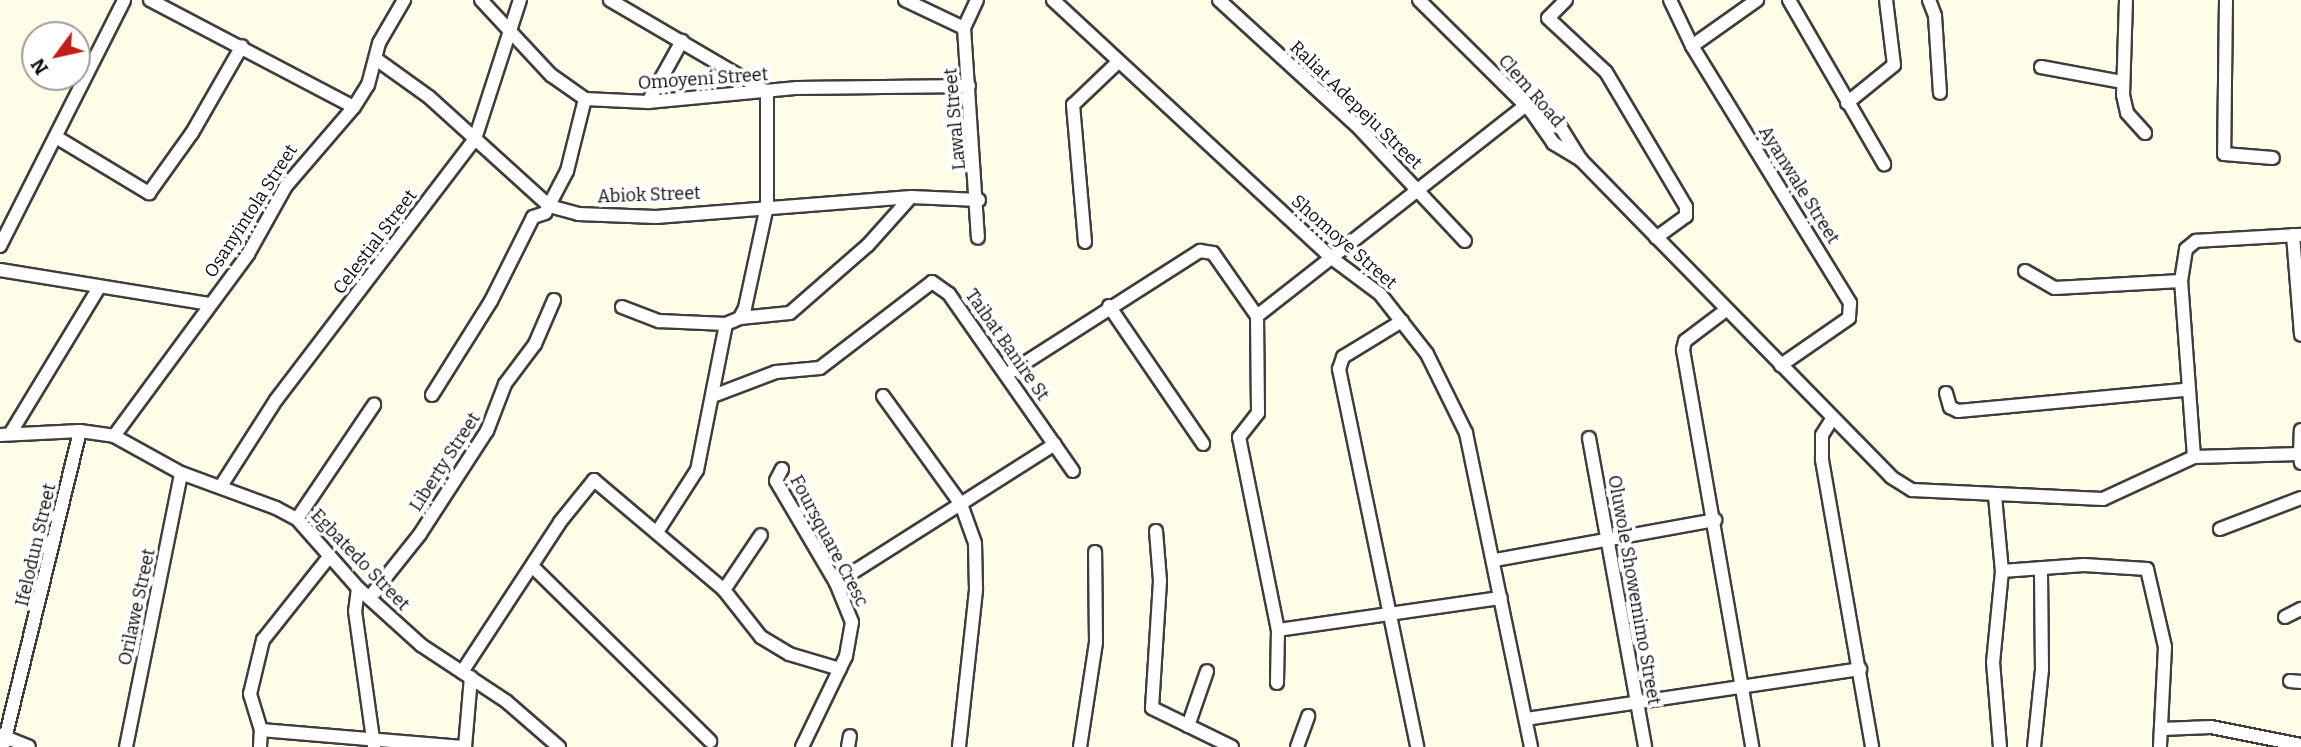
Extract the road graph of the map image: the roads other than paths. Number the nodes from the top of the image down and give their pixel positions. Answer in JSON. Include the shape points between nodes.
{"nodes":[{"id":1,"x":124,"y":0,"type":"edge"},
{"id":2,"x":150,"y":0,"type":"edge"},
{"id":3,"x":404,"y":0,"type":"edge"},
{"id":4,"x":481,"y":0,"type":"edge"},
{"id":5,"x":520,"y":0,"type":"edge"},
{"id":6,"x":610,"y":0,"type":"edge"},
{"id":7,"x":905,"y":0,"type":"edge"},
{"id":8,"x":978,"y":0,"type":"edge"},
{"id":9,"x":1053,"y":0,"type":"edge"},
{"id":10,"x":1219,"y":0,"type":"edge"},
{"id":11,"x":1419,"y":0,"type":"edge"},
{"id":12,"x":1566,"y":0,"type":"edge"},
{"id":13,"x":1670,"y":0,"type":"edge"},
{"id":14,"x":1757,"y":0,"type":"edge"},
{"id":15,"x":1789,"y":0,"type":"edge"},
{"id":16,"x":1887,"y":0,"type":"edge"},
{"id":17,"x":1929,"y":0,"type":"edge"},
{"id":18,"x":2126,"y":0,"type":"edge"},
{"id":19,"x":2226,"y":0,"type":"edge"},
{"id":20,"x":508,"y":28,"type":"junction"},
{"id":21,"x":964,"y":28,"type":"junction"},
{"id":22,"x":682,"y":41,"type":"junction"},
{"id":23,"x":242,"y":46,"type":"junction"},
{"id":24,"x":1692,"y":46,"type":"junction"},
{"id":25,"x":376,"y":59,"type":"junction"},
{"id":26,"x":1117,"y":63,"type":"junction"},
{"id":27,"x":2041,"y":67,"type":"dead end"},
{"id":28,"x":2122,"y":82,"type":"junction"},
{"id":29,"x":969,"y":86,"type":"junction"},
{"id":30,"x":767,"y":92,"type":"junction"},
{"id":31,"x":1940,"y":93,"type":"dead end"},
{"id":32,"x":585,"y":99,"type":"junction"},
{"id":33,"x":648,"y":102,"type":"junction"},
{"id":34,"x":1847,"y":103,"type":"junction"},
{"id":35,"x":354,"y":107,"type":"junction"},
{"id":36,"x":1528,"y":109,"type":"junction"},
{"id":37,"x":2146,"y":133,"type":"dead end"},
{"id":38,"x":56,"y":137,"type":"junction"},
{"id":39,"x":475,"y":139,"type":"junction"},
{"id":40,"x":2273,"y":159,"type":"dead end"},
{"id":41,"x":1884,"y":164,"type":"dead end"},
{"id":42,"x":1418,"y":188,"type":"junction"},
{"id":43,"x":911,"y":197,"type":"junction"},
{"id":44,"x":979,"y":200,"type":"junction"},
{"id":45,"x":549,"y":205,"type":"junction"},
{"id":46,"x":767,"y":206,"type":"junction"},
{"id":47,"x":2297,"y":235,"type":"edge"},
{"id":48,"x":978,"y":238,"type":"dead end"},
{"id":49,"x":1656,"y":238,"type":"junction"},
{"id":50,"x":1465,"y":241,"type":"dead end"},
{"id":51,"x":1085,"y":242,"type":"dead end"},
{"id":52,"x":0,"y":246,"type":"edge"},
{"id":53,"x":1333,"y":259,"type":"junction"},
{"id":54,"x":0,"y":270,"type":"edge"},
{"id":55,"x":2025,"y":271,"type":"dead end"},
{"id":56,"x":2181,"y":281,"type":"junction"},
{"id":57,"x":98,"y":289,"type":"junction"},
{"id":58,"x":554,"y":300,"type":"dead end"},
{"id":59,"x":210,"y":304,"type":"junction"},
{"id":60,"x":1109,"y":306,"type":"junction"},
{"id":61,"x":622,"y":307,"type":"dead end"},
{"id":62,"x":1726,"y":310,"type":"junction"},
{"id":63,"x":1256,"y":316,"type":"junction"},
{"id":64,"x":740,"y":318,"type":"junction"},
{"id":65,"x":1402,"y":321,"type":"junction"},
{"id":66,"x":726,"y":324,"type":"junction"},
{"id":67,"x":2301,"y":335,"type":"edge"},
{"id":68,"x":1781,"y":365,"type":"junction"},
{"id":69,"x":1009,"y":373,"type":"junction"},
{"id":70,"x":2186,"y":390,"type":"junction"},
{"id":71,"x":1946,"y":393,"type":"dead end"},
{"id":72,"x":432,"y":394,"type":"dead end"},
{"id":73,"x":713,"y":396,"type":"junction"},
{"id":74,"x":883,"y":396,"type":"dead end"},
{"id":75,"x":374,"y":405,"type":"dead end"},
{"id":76,"x":1832,"y":419,"type":"junction"},
{"id":77,"x":2301,"y":430,"type":"edge"},
{"id":78,"x":79,"y":431,"type":"junction"},
{"id":79,"x":5,"y":435,"type":"edge"},
{"id":80,"x":114,"y":436,"type":"junction"},
{"id":81,"x":1589,"y":438,"type":"dead end"},
{"id":82,"x":1055,"y":444,"type":"junction"},
{"id":83,"x":1203,"y":444,"type":"dead end"},
{"id":84,"x":2194,"y":457,"type":"junction"},
{"id":85,"x":2301,"y":459,"type":"edge"},
{"id":86,"x":782,"y":469,"type":"dead end"},
{"id":87,"x":1073,"y":471,"type":"dead end"},
{"id":88,"x":181,"y":473,"type":"junction"},
{"id":89,"x":221,"y":486,"type":"junction"},
{"id":90,"x":1995,"y":496,"type":"junction"},
{"id":91,"x":2301,"y":498,"type":"edge"},
{"id":92,"x":961,"y":504,"type":"junction"},
{"id":93,"x":296,"y":519,"type":"junction"},
{"id":94,"x":1715,"y":520,"type":"junction"},
{"id":95,"x":2220,"y":528,"type":"dead end"},
{"id":96,"x":1156,"y":531,"type":"dead end"},
{"id":97,"x":657,"y":532,"type":"junction"},
{"id":98,"x":761,"y":535,"type":"dead end"},
{"id":99,"x":1609,"y":539,"type":"junction"},
{"id":100,"x":1095,"y":552,"type":"dead end"},
{"id":101,"x":330,"y":557,"type":"junction"},
{"id":102,"x":1495,"y":560,"type":"junction"},
{"id":103,"x":532,"y":566,"type":"junction"},
{"id":104,"x":2041,"y":568,"type":"junction"},
{"id":105,"x":2002,"y":571,"type":"junction"},
{"id":106,"x":836,"y":583,"type":"junction"},
{"id":107,"x":358,"y":588,"type":"junction"},
{"id":108,"x":724,"y":590,"type":"junction"},
{"id":109,"x":369,"y":598,"type":"junction"},
{"id":110,"x":1502,"y":598,"type":"junction"},
{"id":111,"x":2301,"y":609,"type":"edge"},
{"id":112,"x":1388,"y":614,"type":"junction"},
{"id":113,"x":2285,"y":617,"type":"dead end"},
{"id":114,"x":1278,"y":630,"type":"junction"},
{"id":115,"x":840,"y":669,"type":"junction"},
{"id":116,"x":1860,"y":669,"type":"junction"},
{"id":117,"x":1207,"y":671,"type":"dead end"},
{"id":118,"x":467,"y":674,"type":"junction"},
{"id":119,"x":1276,"y":683,"type":"dead end"},
{"id":120,"x":1743,"y":683,"type":"junction"},
{"id":121,"x":1636,"y":701,"type":"junction"},
{"id":122,"x":1308,"y":716,"type":"dead end"},
{"id":123,"x":1526,"y":719,"type":"junction"},
{"id":124,"x":1188,"y":726,"type":"junction"},
{"id":125,"x":2162,"y":729,"type":"junction"},
{"id":126,"x":261,"y":730,"type":"junction"},
{"id":127,"x":3,"y":740,"type":"edge"},
{"id":128,"x":710,"y":741,"type":"dead end"},
{"id":129,"x":373,"y":744,"type":"edge"},
{"id":130,"x":2301,"y":745,"type":"edge"},
{"id":131,"x":29,"y":747,"type":"edge"},
{"id":132,"x":126,"y":747,"type":"edge"},
{"id":133,"x":260,"y":747,"type":"edge"},
{"id":134,"x":465,"y":747,"type":"edge"},
{"id":135,"x":558,"y":747,"type":"edge"},
{"id":136,"x":802,"y":747,"type":"edge"},
{"id":137,"x":959,"y":747,"type":"edge"},
{"id":138,"x":1080,"y":747,"type":"edge"},
{"id":139,"x":1231,"y":747,"type":"edge"},
{"id":140,"x":1297,"y":747,"type":"edge"},
{"id":141,"x":1417,"y":747,"type":"edge"},
{"id":142,"x":1531,"y":747,"type":"edge"},
{"id":143,"x":1645,"y":747,"type":"edge"},
{"id":144,"x":1752,"y":747,"type":"edge"},
{"id":145,"x":1872,"y":747,"type":"edge"},
{"id":146,"x":2000,"y":747,"type":"edge"},
{"id":147,"x":2034,"y":747,"type":"edge"},
{"id":148,"x":2160,"y":747,"type":"edge"}],
"edges":[{"from":1,"to":38,"type":"street"},
{"from":2,"to":23,"type":"street"},
{"from":3,"to":25,"type":"street","name":"Osanyintola Street"},
{"from":4,"to":20,"type":"street"},
{"from":5,"to":20,"type":"street","name":"Celestial Street"},
{"from":6,"to":22,"type":"street"},
{"from":7,"to":21,"type":"street"},
{"from":8,"to":21,"type":"street"},
{"from":9,"to":26,"type":"street","name":"Shomoye Street"},
{"from":10,"to":42,"type":"street","name":"Raliat Adepeju Street"},
{"from":11,"to":36,"type":"street","name":"Clem Road"},
{"from":12,"to":49,"type":"street","via":[[1548,18],[1606,72],[1686,207],[1686,216]]},
{"from":13,"to":24,"type":"street","name":"Ayanwale Street"},
{"from":14,"to":24,"type":"street"},
{"from":15,"to":34,"type":"street"},
{"from":16,"to":34,"type":"street","via":[[1894,65]]},
{"from":17,"to":31,"type":"street","via":[[1936,16]]},
{"from":18,"to":28,"type":"street"},
{"from":19,"to":40,"type":"street","via":[[2224,154]]},
{"from":20,"to":32,"type":"street","via":[[551,75]]},
{"from":20,"to":39,"type":"street","name":"Celestial Street"},
{"from":21,"to":29,"type":"street","name":"Lawal Street"},
{"from":22,"to":30,"type":"street"},
{"from":22,"to":33,"type":"street"},
{"from":23,"to":35,"type":"street"},
{"from":23,"to":38,"type":"street","via":[[192,133],[149,193]]},
{"from":24,"to":68,"type":"street","name":"Ayanwale Street","via":[[1853,311]]},
{"from":25,"to":35,"type":"street","name":"Osanyintola Street"},
{"from":25,"to":39,"type":"street"},
{"from":26,"to":51,"type":"street","via":[[1073,105]]},
{"from":26,"to":53,"type":"street","name":"Shomoye Street"},
{"from":27,"to":28,"type":"street"},
{"from":28,"to":37,"type":"street","via":[[2127,113]]},
{"from":29,"to":30,"type":"street","name":"Omoyeni Street"},
{"from":29,"to":44,"type":"street","name":"Lawal Street"},
{"from":30,"to":33,"type":"street","name":"Omoyeni Street"},
{"from":30,"to":46,"type":"street"},
{"from":32,"to":33,"type":"street","name":"Omoyeni Street"},
{"from":32,"to":45,"type":"street","via":[[567,171]]},
{"from":34,"to":41,"type":"street"},
{"from":35,"to":59,"type":"street","name":"Osanyintola Street","via":[[286,186],[248,254]]},
{"from":36,"to":42,"type":"street"},
{"from":36,"to":49,"type":"street","name":"Clem Road","via":[[1561,128],[1581,160]]},
{"from":38,"to":52,"type":"street"},
{"from":39,"to":45,"type":"street"},
{"from":39,"to":89,"type":"street","name":"Celestial Street","via":[[276,401]]},
{"from":42,"to":50,"type":"street","name":"Raliat Adepeju Street"},
{"from":42,"to":53,"type":"street"},
{"from":43,"to":44,"type":"street","name":"Abiok Street"},
{"from":43,"to":46,"type":"street","name":"Abiok Street"},
{"from":43,"to":64,"type":"street","via":[[868,245],[790,313]]},
{"from":44,"to":48,"type":"street","name":"Lawal Street"},
{"from":45,"to":46,"type":"street","name":"Abiok Street","via":[[612,217]]},
{"from":45,"to":72,"type":"street","via":[[533,217],[491,301]]},
{"from":46,"to":64,"type":"street"},
{"from":47,"to":56,"type":"street","via":[[2189,243]]},
{"from":47,"to":67,"type":"street"},
{"from":49,"to":62,"type":"street"},
{"from":53,"to":63,"type":"street"},
{"from":53,"to":65,"type":"street","name":"Shomoye Street","via":[[1380,295]]},
{"from":54,"to":57,"type":"street"},
{"from":55,"to":56,"type":"street","via":[[2055,288]]},
{"from":56,"to":70,"type":"street"},
{"from":57,"to":59,"type":"street"},
{"from":57,"to":79,"type":"street"},
{"from":58,"to":109,"type":"street","name":"Liberty Street","via":[[535,344],[505,384],[498,413],[480,442],[420,534]]},
{"from":59,"to":80,"type":"street","name":"Osanyintola Street"},
{"from":60,"to":63,"type":"street","via":[[1205,250],[1227,271]]},
{"from":60,"to":69,"type":"street"},
{"from":60,"to":83,"type":"street"},
{"from":61,"to":66,"type":"street","via":[[659,321]]},
{"from":62,"to":68,"type":"street"},
{"from":62,"to":94,"type":"street","via":[[1683,346]]},
{"from":63,"to":114,"type":"street","via":[[1258,413],[1239,429],[1239,437]]},
{"from":64,"to":66,"type":"street"},
{"from":65,"to":102,"type":"street","name":"Shomoye Street","via":[[1460,414]]},
{"from":65,"to":112,"type":"street","via":[[1339,362]]},
{"from":66,"to":73,"type":"street"},
{"from":68,"to":76,"type":"street"},
{"from":69,"to":73,"type":"street","name":"Taibat Banire St","via":[[949,293],[932,282],[820,368],[776,372]]},
{"from":69,"to":82,"type":"street","name":"Taibat Banire St"},
{"from":70,"to":71,"type":"street","via":[[1958,411],[1950,407]]},
{"from":70,"to":84,"type":"street"},
{"from":73,"to":97,"type":"street","via":[[697,470]]},
{"from":74,"to":92,"type":"street"},
{"from":75,"to":93,"type":"street"},
{"from":76,"to":90,"type":"street","via":[[1912,490]]},
{"from":76,"to":116,"type":"street","via":[[1822,435],[1822,460]]},
{"from":77,"to":85,"type":"street"},
{"from":78,"to":79,"type":"street"},
{"from":78,"to":80,"type":"street"},
{"from":78,"to":127,"type":"street","name":"Ifelodun Street"},
{"from":80,"to":88,"type":"street","name":"Egbatedo Street"},
{"from":81,"to":99,"type":"street","name":"Oluwole Showemimo Street"},
{"from":82,"to":87,"type":"street","name":"Taibat Banire St"},
{"from":82,"to":92,"type":"street"},
{"from":84,"to":85,"type":"street"},
{"from":84,"to":90,"type":"street","via":[[2113,498]]},
{"from":86,"to":106,"type":"street","name":"Foursquare Cresc","via":[[776,481]]},
{"from":88,"to":89,"type":"street","name":"Egbatedo Street"},
{"from":88,"to":132,"type":"street","name":"Orilawe Street"},
{"from":89,"to":93,"type":"street","name":"Egbatedo Street"},
{"from":90,"to":105,"type":"street"},
{"from":91,"to":95,"type":"street"},
{"from":92,"to":106,"type":"street"},
{"from":92,"to":137,"type":"street","via":[[977,559]]},
{"from":93,"to":101,"type":"street","name":"Egbatedo Street"},
{"from":94,"to":99,"type":"street"},
{"from":94,"to":120,"type":"street"},
{"from":96,"to":124,"type":"street","via":[[1160,581],[1152,708],[1157,715]]},
{"from":97,"to":103,"type":"street","via":[[594,480]]},
{"from":97,"to":108,"type":"street"},
{"from":98,"to":108,"type":"street"},
{"from":99,"to":102,"type":"street"},
{"from":99,"to":121,"type":"street","name":"Oluwole Showemimo Street"},
{"from":100,"to":138,"type":"street","via":[[1097,642]]},
{"from":101,"to":107,"type":"street","name":"Egbatedo Street"},
{"from":101,"to":126,"type":"street","via":[[264,640],[250,694]]},
{"from":102,"to":110,"type":"street","name":"Shomoye Street"},
{"from":103,"to":118,"type":"street"},
{"from":103,"to":128,"type":"street"},
{"from":104,"to":105,"type":"street"},
{"from":104,"to":125,"type":"street","via":[[2147,569],[2165,647]]},
{"from":104,"to":147,"type":"street","via":[[2042,669]]},
{"from":105,"to":146,"type":"street","via":[[1993,662]]},
{"from":106,"to":115,"type":"street","name":"Foursquare Cresc","via":[[852,622]]},
{"from":107,"to":109,"type":"street","name":"Egbatedo Street"},
{"from":107,"to":129,"type":"street","via":[[355,611]]},
{"from":108,"to":115,"type":"street","via":[[761,637],[789,654]]},
{"from":109,"to":118,"type":"street","name":"Egbatedo Street","via":[[421,645]]},
{"from":110,"to":112,"type":"street"},
{"from":110,"to":123,"type":"street","name":"Shomoye Street"},
{"from":111,"to":113,"type":"street"},
{"from":112,"to":114,"type":"street"},
{"from":112,"to":141,"type":"street"},
{"from":114,"to":119,"type":"street"},
{"from":115,"to":136,"type":"street","name":"Foursquare Cresc"},
{"from":116,"to":120,"type":"street"},
{"from":116,"to":145,"type":"street"},
{"from":117,"to":124,"type":"street"},
{"from":118,"to":134,"type":"street"},
{"from":118,"to":135,"type":"street","name":"Egbatedo Street"},
{"from":120,"to":121,"type":"street"},
{"from":120,"to":144,"type":"street"},
{"from":121,"to":123,"type":"street"},
{"from":121,"to":143,"type":"street","name":"Oluwole Showemimo Street"},
{"from":122,"to":140,"type":"street"},
{"from":123,"to":142,"type":"street","name":"Shomoye Street"},
{"from":124,"to":139,"type":"street"},
{"from":125,"to":130,"type":"street","via":[[2211,727]]},
{"from":125,"to":148,"type":"street"},
{"from":126,"to":129,"type":"street"},
{"from":126,"to":133,"type":"street"},
{"from":127,"to":131,"type":"street"},
{"from":129,"to":134,"type":"street"}]}
